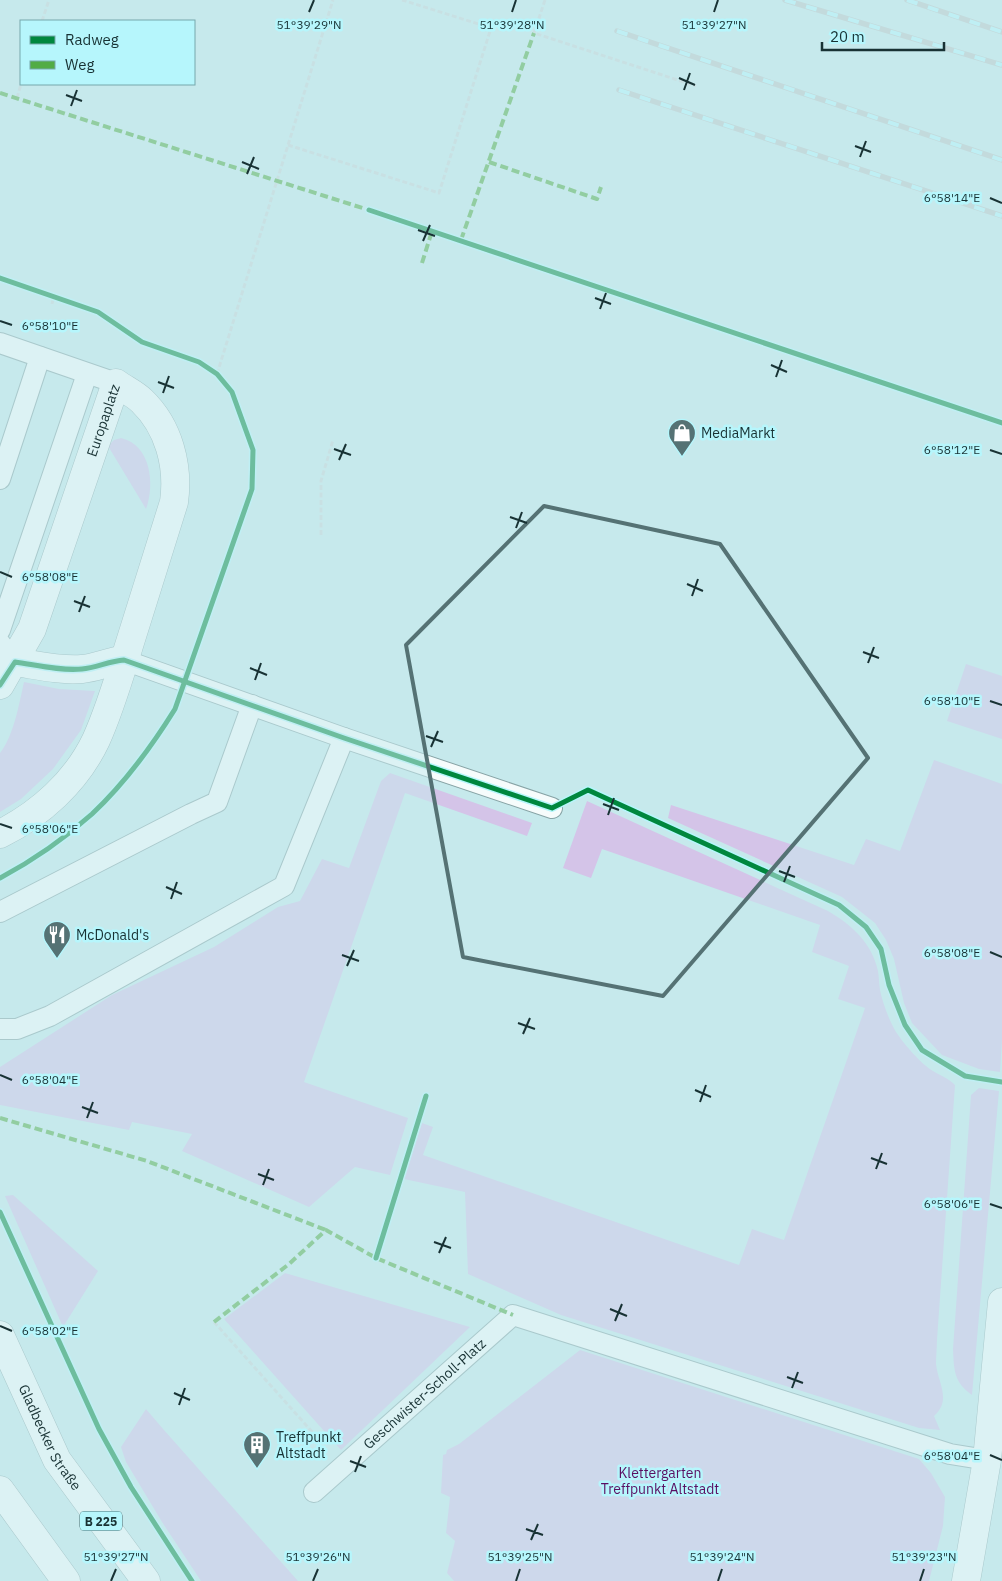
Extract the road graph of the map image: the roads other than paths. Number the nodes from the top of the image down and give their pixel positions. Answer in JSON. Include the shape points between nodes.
{"nodes":[{"id":1,"x":0,"y":343,"type":"edge"},
{"id":2,"x":40,"y":357,"type":"junction"},
{"id":3,"x":87,"y":374,"type":"junction"},
{"id":4,"x":116,"y":384,"type":"junction"},
{"id":5,"x":0,"y":479,"type":"edge"},
{"id":6,"x":0,"y":630,"type":"edge"},
{"id":7,"x":7,"y":652,"type":"edge"},
{"id":8,"x":124,"y":660,"type":"junction"},
{"id":9,"x":0,"y":685,"type":"edge"},
{"id":10,"x":252,"y":705,"type":"junction"},
{"id":11,"x":344,"y":738,"type":"junction"},
{"id":12,"x":552,"y":808,"type":"dead end"},
{"id":13,"x":0,"y":834,"type":"edge"},
{"id":14,"x":0,"y":912,"type":"edge"},
{"id":15,"x":0,"y":1029,"type":"edge"},
{"id":16,"x":1002,"y":1302,"type":"edge"},
{"id":17,"x":0,"y":1335,"type":"edge"},
{"id":18,"x":987,"y":1460,"type":"junction"},
{"id":19,"x":0,"y":1490,"type":"edge"},
{"id":20,"x":314,"y":1492,"type":"dead end"},
{"id":21,"x":66,"y":1581,"type":"edge"},
{"id":22,"x":146,"y":1581,"type":"edge"},
{"id":23,"x":966,"y":1581,"type":"edge"}],
"edges":[{"from":1,"to":2,"type":"lane"},
{"from":2,"to":3,"type":"lane"},
{"from":2,"to":5,"type":"lane"},
{"from":3,"to":4,"type":"lane"},
{"from":3,"to":6,"type":"lane"},
{"from":4,"to":7,"type":"street","name":"Europaplatz","via":[[32,629]]},
{"from":4,"to":8,"type":"street","name":"Europaplatz","via":[[152,411],[172,451],[176,480],[174,502]]},
{"from":7,"to":8,"type":"street","via":[[69,670]]},
{"from":7,"to":9,"type":"street","name":"Europaplatz"},
{"from":8,"to":10,"type":"lane"},
{"from":8,"to":13,"type":"street","name":"Europaplatz","via":[[100,730],[80,767],[37,812]]},
{"from":10,"to":11,"type":"lane"},
{"from":10,"to":14,"type":"lane","via":[[217,802]]},
{"from":11,"to":12,"type":"lane"},
{"from":11,"to":15,"type":"lane","via":[[284,886],[50,1016],[17,1029]]},
{"from":16,"to":18,"type":"street"},
{"from":17,"to":22,"type":"street","name":"Gladbecker Straße","number":"B 225","via":[[57,1460]]},
{"from":18,"to":20,"type":"lane","name":"Geschwister-Scholl-Platz","via":[[950,1454],[513,1315]]},
{"from":18,"to":23,"type":"street"},
{"from":19,"to":21,"type":"street"}]}
